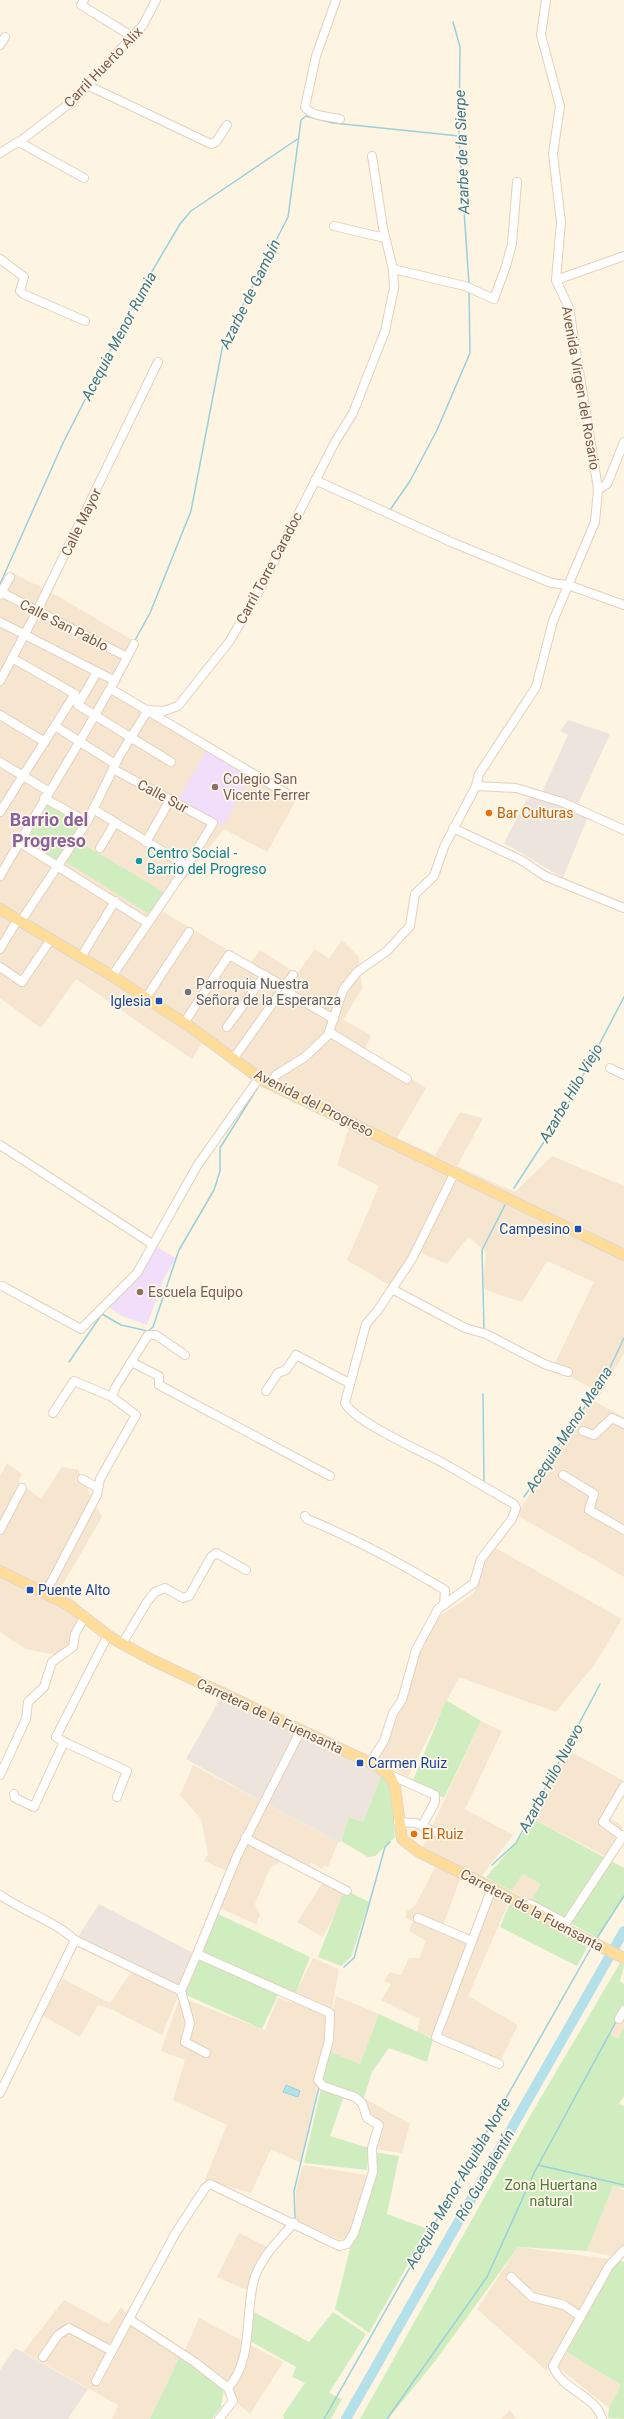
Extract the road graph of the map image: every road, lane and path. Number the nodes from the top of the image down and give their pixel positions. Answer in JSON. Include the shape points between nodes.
{"nodes":[{"id":1,"x":84,"y":0,"type":"edge"},
{"id":2,"x":156,"y":0,"type":"edge"},
{"id":3,"x":336,"y":0,"type":"edge"},
{"id":4,"x":546,"y":0,"type":"edge"},
{"id":5,"x":133,"y":36,"type":"junction"},
{"id":6,"x":5,"y":37,"type":"dead end"},
{"id":7,"x":0,"y":45,"type":"edge"},
{"id":8,"x":87,"y":85,"type":"junction"},
{"id":9,"x":340,"y":119,"type":"dead end"},
{"id":10,"x":227,"y":125,"type":"dead end"},
{"id":11,"x":19,"y":142,"type":"junction"},
{"id":12,"x":2,"y":148,"type":"edge"},
{"id":13,"x":372,"y":156,"type":"dead end"},
{"id":14,"x":84,"y":178,"type":"dead end"},
{"id":15,"x":517,"y":182,"type":"dead end"},
{"id":16,"x":334,"y":226,"type":"dead end"},
{"id":17,"x":385,"y":238,"type":"junction"},
{"id":18,"x":624,"y":256,"type":"edge"},
{"id":19,"x":0,"y":259,"type":"edge"},
{"id":20,"x":393,"y":269,"type":"junction"},
{"id":21,"x":556,"y":280,"type":"junction"},
{"id":22,"x":85,"y":321,"type":"dead end"},
{"id":23,"x":158,"y":362,"type":"dead end"},
{"id":24,"x":624,"y":442,"type":"edge"},
{"id":25,"x":315,"y":480,"type":"junction"},
{"id":26,"x":598,"y":490,"type":"junction"},
{"id":27,"x":10,"y":577,"type":"dead end"},
{"id":28,"x":568,"y":585,"type":"junction"},
{"id":29,"x":1,"y":594,"type":"edge"},
{"id":30,"x":624,"y":605,"type":"edge"},
{"id":31,"x":37,"y":611,"type":"junction"},
{"id":32,"x":0,"y":622,"type":"edge"},
{"id":33,"x":24,"y":635,"type":"junction"},
{"id":34,"x":134,"y":644,"type":"dead end"},
{"id":35,"x":127,"y":657,"type":"junction"},
{"id":36,"x":12,"y":658,"type":"junction"},
{"id":37,"x":97,"y":672,"type":"junction"},
{"id":38,"x":0,"y":681,"type":"edge"},
{"id":39,"x":113,"y":685,"type":"junction"},
{"id":40,"x":75,"y":694,"type":"junction"},
{"id":41,"x":78,"y":705,"type":"junction"},
{"id":42,"x":148,"y":710,"type":"junction"},
{"id":43,"x":0,"y":714,"type":"edge"},
{"id":44,"x":95,"y":715,"type":"junction"},
{"id":45,"x":55,"y":726,"type":"junction"},
{"id":46,"x":132,"y":737,"type":"junction"},
{"id":47,"x":79,"y":741,"type":"junction"},
{"id":48,"x":45,"y":742,"type":"junction"},
{"id":49,"x":0,"y":762,"type":"edge"},
{"id":50,"x":171,"y":762,"type":"dead end"},
{"id":51,"x":114,"y":767,"type":"junction"},
{"id":52,"x":24,"y":775,"type":"junction"},
{"id":53,"x":476,"y":786,"type":"junction"},
{"id":54,"x":46,"y":794,"type":"junction"},
{"id":55,"x":289,"y":795,"type":"dead end"},
{"id":56,"x":170,"y":800,"type":"junction"},
{"id":57,"x":93,"y":809,"type":"junction"},
{"id":58,"x":0,"y":812,"type":"edge"},
{"id":59,"x":87,"y":822,"type":"junction"},
{"id":60,"x":115,"y":822,"type":"junction"},
{"id":61,"x":454,"y":828,"type":"junction"},
{"id":62,"x":624,"y":830,"type":"edge"},
{"id":63,"x":19,"y":842,"type":"junction"},
{"id":64,"x":146,"y":842,"type":"junction"},
{"id":65,"x":100,"y":848,"type":"dead end"},
{"id":66,"x":58,"y":866,"type":"junction"},
{"id":67,"x":187,"y":866,"type":"junction"},
{"id":68,"x":0,"y":876,"type":"edge"},
{"id":69,"x":115,"y":902,"type":"junction"},
{"id":70,"x":0,"y":908,"type":"edge"},
{"id":71,"x":624,"y":908,"type":"edge"},
{"id":72,"x":20,"y":920,"type":"junction"},
{"id":73,"x":148,"y":923,"type":"junction"},
{"id":74,"x":189,"y":932,"type":"dead end"},
{"id":75,"x":51,"y":938,"type":"junction"},
{"id":76,"x":0,"y":949,"type":"edge"},
{"id":77,"x":80,"y":957,"type":"junction"},
{"id":78,"x":0,"y":967,"type":"edge"},
{"id":79,"x":265,"y":975,"type":"junction"},
{"id":80,"x":112,"y":976,"type":"junction"},
{"id":81,"x":293,"y":976,"type":"dead end"},
{"id":82,"x":285,"y":987,"type":"junction"},
{"id":83,"x":146,"y":998,"type":"junction"},
{"id":84,"x":334,"y":1019,"type":"junction"},
{"id":85,"x":184,"y":1022,"type":"junction"},
{"id":86,"x":227,"y":1027,"type":"dead end"},
{"id":87,"x":329,"y":1032,"type":"junction"},
{"id":88,"x":233,"y":1059,"type":"junction"},
{"id":89,"x":610,"y":1068,"type":"dead end"},
{"id":90,"x":624,"y":1075,"type":"edge"},
{"id":91,"x":259,"y":1078,"type":"junction"},
{"id":92,"x":407,"y":1079,"type":"dead end"},
{"id":93,"x":270,"y":1084,"type":"junction"},
{"id":94,"x":0,"y":1145,"type":"edge"},
{"id":95,"x":455,"y":1172,"type":"junction"},
{"id":96,"x":152,"y":1244,"type":"junction"},
{"id":97,"x":624,"y":1255,"type":"edge"},
{"id":98,"x":2,"y":1286,"type":"dead end"},
{"id":99,"x":392,"y":1289,"type":"junction"},
{"id":100,"x":185,"y":1355,"type":"dead end"},
{"id":101,"x":131,"y":1362,"type":"junction"},
{"id":102,"x":568,"y":1372,"type":"dead end"},
{"id":103,"x":349,"y":1383,"type":"junction"},
{"id":104,"x":266,"y":1392,"type":"dead end"},
{"id":105,"x":112,"y":1397,"type":"junction"},
{"id":106,"x":53,"y":1413,"type":"dead end"},
{"id":107,"x":624,"y":1424,"type":"edge"},
{"id":108,"x":583,"y":1431,"type":"dead end"},
{"id":109,"x":563,"y":1475,"type":"dead end"},
{"id":110,"x":330,"y":1476,"type":"dead end"},
{"id":111,"x":82,"y":1479,"type":"dead end"},
{"id":112,"x":22,"y":1488,"type":"dead end"},
{"id":113,"x":98,"y":1488,"type":"junction"},
{"id":114,"x":305,"y":1516,"type":"dead end"},
{"id":115,"x":0,"y":1530,"type":"edge"},
{"id":116,"x":624,"y":1530,"type":"edge"},
{"id":117,"x":0,"y":1570,"type":"edge"},
{"id":118,"x":246,"y":1570,"type":"dead end"},
{"id":119,"x":45,"y":1594,"type":"junction"},
{"id":120,"x":444,"y":1605,"type":"junction"},
{"id":121,"x":85,"y":1616,"type":"junction"},
{"id":122,"x":108,"y":1635,"type":"junction"},
{"id":123,"x":122,"y":1644,"type":"junction"},
{"id":124,"x":301,"y":1730,"type":"junction"},
{"id":125,"x":64,"y":1742,"type":"junction"},
{"id":126,"x":370,"y":1763,"type":"junction"},
{"id":127,"x":385,"y":1772,"type":"junction"},
{"id":128,"x":0,"y":1775,"type":"edge"},
{"id":129,"x":624,"y":1786,"type":"edge"},
{"id":130,"x":14,"y":1794,"type":"dead end"},
{"id":131,"x":117,"y":1797,"type":"dead end"},
{"id":132,"x":398,"y":1822,"type":"junction"},
{"id":133,"x":422,"y":1826,"type":"junction"},
{"id":134,"x":437,"y":1833,"type":"dead end"},
{"id":135,"x":623,"y":1836,"type":"edge"},
{"id":136,"x":245,"y":1838,"type":"junction"},
{"id":137,"x":492,"y":1888,"type":"junction"},
{"id":138,"x":347,"y":1891,"type":"dead end"},
{"id":139,"x":0,"y":1895,"type":"edge"},
{"id":140,"x":527,"y":1907,"type":"junction"},
{"id":141,"x":418,"y":1918,"type":"dead end"},
{"id":142,"x":76,"y":1940,"type":"junction"},
{"id":143,"x":472,"y":1941,"type":"junction"},
{"id":144,"x":197,"y":1954,"type":"junction"},
{"id":145,"x":624,"y":1958,"type":"edge"},
{"id":146,"x":181,"y":1991,"type":"junction"},
{"id":147,"x":624,"y":2010,"type":"edge"},
{"id":148,"x":619,"y":2019,"type":"dead end"},
{"id":149,"x":206,"y":2053,"type":"dead end"},
{"id":150,"x":499,"y":2064,"type":"dead end"},
{"id":151,"x":0,"y":2093,"type":"edge"},
{"id":152,"x":294,"y":2224,"type":"junction"},
{"id":153,"x":623,"y":2254,"type":"edge"},
{"id":154,"x":511,"y":2278,"type":"dead end"},
{"id":155,"x":580,"y":2316,"type":"junction"},
{"id":156,"x":129,"y":2319,"type":"junction"},
{"id":157,"x":112,"y":2351,"type":"junction"},
{"id":158,"x":43,"y":2358,"type":"dead end"},
{"id":159,"x":96,"y":2381,"type":"dead end"},
{"id":160,"x":228,"y":2388,"type":"junction"},
{"id":161,"x":219,"y":2419,"type":"edge"},
{"id":162,"x":602,"y":2419,"type":"edge"}],
"edges":[{"from":1,"to":5,"type":"street","via":[[81,5]]},
{"from":2,"to":5,"type":"street","name":"Carril Huerto Alix","via":[[145,21]]},
{"from":3,"to":9,"type":"street","via":[[316,56],[305,107],[315,114]]},
{"from":4,"to":21,"type":"street","name":"Avenida Virgen del Rosario","via":[[541,35],[560,106],[553,154],[561,222]]},
{"from":5,"to":8,"type":"street","name":"Carril Huerto Alix"},
{"from":6,"to":7,"type":"street"},
{"from":8,"to":10,"type":"street","via":[[211,144],[216,142]]},
{"from":8,"to":11,"type":"street","name":"Carril Huerto Alix","via":[[70,104]]},
{"from":11,"to":12,"type":"street","name":"Carril Huerto Alix"},
{"from":11,"to":14,"type":"street"},
{"from":13,"to":17,"type":"street","name":"Carril Torre Caradoc"},
{"from":15,"to":20,"type":"street","via":[[512,244],[494,299],[465,286]]},
{"from":16,"to":17,"type":"street"},
{"from":17,"to":20,"type":"street","name":"Carril Torre Caradoc"},
{"from":18,"to":21,"type":"street"},
{"from":19,"to":22,"type":"street","via":[[24,277],[20,291],[23,294]]},
{"from":20,"to":25,"type":"street","name":"Carril Torre Caradoc","via":[[394,288],[385,331],[353,413]]},
{"from":21,"to":26,"type":"street","name":"Avenida Virgen del Rosario","via":[[569,308]]},
{"from":23,"to":31,"type":"street","name":"Calle Mayor"},
{"from":24,"to":26,"type":"street","via":[[607,484]]},
{"from":25,"to":28,"type":"street","via":[[451,542],[551,583]]},
{"from":25,"to":42,"type":"street","name":"Carril Torre Caradoc","via":[[229,642],[178,706],[164,710]]},
{"from":26,"to":28,"type":"street","name":"Avenida Virgen del Rosario","via":[[595,522]]},
{"from":27,"to":29,"type":"street"},
{"from":28,"to":30,"type":"street"},
{"from":28,"to":53,"type":"street","name":"Avenida Virgen del Rosario","via":[[553,621],[536,687],[478,774]]},
{"from":29,"to":31,"type":"street","name":"Calle San Pablo"},
{"from":31,"to":33,"type":"street","name":"Calle Mayor"},
{"from":31,"to":35,"type":"street","name":"Calle San Pablo"},
{"from":32,"to":33,"type":"street"},
{"from":33,"to":36,"type":"street","name":"Calle Mayor"},
{"from":33,"to":37,"type":"street"},
{"from":34,"to":35,"type":"street"},
{"from":35,"to":39,"type":"street"},
{"from":36,"to":38,"type":"street","name":"Calle Mayor"},
{"from":36,"to":40,"type":"street"},
{"from":37,"to":39,"type":"street"},
{"from":37,"to":41,"type":"street"},
{"from":39,"to":42,"type":"street"},
{"from":39,"to":44,"type":"street"},
{"from":40,"to":41,"type":"street"},
{"from":40,"to":45,"type":"street"},
{"from":41,"to":44,"type":"street"},
{"from":42,"to":46,"type":"street"},
{"from":42,"to":55,"type":"street"},
{"from":43,"to":48,"type":"street"},
{"from":44,"to":46,"type":"street"},
{"from":44,"to":47,"type":"street"},
{"from":45,"to":47,"type":"street","name":"Calle Sur"},
{"from":45,"to":48,"type":"street"},
{"from":46,"to":50,"type":"street"},
{"from":46,"to":51,"type":"street"},
{"from":47,"to":51,"type":"street","name":"Calle Sur"},
{"from":47,"to":54,"type":"street"},
{"from":48,"to":52,"type":"street"},
{"from":49,"to":52,"type":"street"},
{"from":51,"to":56,"type":"street","name":"Calle Sur"},
{"from":51,"to":57,"type":"street"},
{"from":52,"to":54,"type":"street"},
{"from":52,"to":58,"type":"street"},
{"from":53,"to":61,"type":"street","name":"Avenida Virgen del Rosario"},
{"from":53,"to":62,"type":"street","via":[[516,788],[562,802]]},
{"from":54,"to":59,"type":"street"},
{"from":54,"to":63,"type":"street"},
{"from":56,"to":64,"type":"street"},
{"from":56,"to":67,"type":"street","name":"Calle Sur","via":[[214,823]]},
{"from":57,"to":59,"type":"street"},
{"from":57,"to":60,"type":"street"},
{"from":59,"to":66,"type":"street"},
{"from":60,"to":64,"type":"street"},
{"from":60,"to":65,"type":"street"},
{"from":61,"to":71,"type":"street","via":[[521,860],[545,876]]},
{"from":61,"to":84,"type":"street","name":"Avenida Virgen del Rosario","via":[[434,876],[415,894],[410,926],[387,951],[357,972],[342,990]]},
{"from":63,"to":66,"type":"street"},
{"from":63,"to":68,"type":"street"},
{"from":64,"to":67,"type":"street"},
{"from":66,"to":69,"type":"street"},
{"from":66,"to":72,"type":"street"},
{"from":67,"to":73,"type":"street"},
{"from":69,"to":73,"type":"street"},
{"from":69,"to":77,"type":"street"},
{"from":70,"to":72,"type":"main road","name":"Avenida del Progreso"},
{"from":72,"to":75,"type":"main road","name":"Avenida del Progreso"},
{"from":72,"to":76,"type":"street"},
{"from":73,"to":80,"type":"street"},
{"from":74,"to":83,"type":"street"},
{"from":75,"to":77,"type":"main road","name":"Avenida del Progreso"},
{"from":75,"to":78,"type":"street","via":[[22,982]]},
{"from":77,"to":80,"type":"main road","name":"Avenida del Progreso"},
{"from":79,"to":82,"type":"street"},
{"from":79,"to":85,"type":"street","via":[[228,955]]},
{"from":79,"to":86,"type":"street"},
{"from":80,"to":83,"type":"main road","name":"Avenida del Progreso"},
{"from":81,"to":82,"type":"street"},
{"from":82,"to":84,"type":"street","via":[[292,995]]},
{"from":82,"to":88,"type":"street"},
{"from":83,"to":85,"type":"main road","name":"Avenida del Progreso"},
{"from":84,"to":87,"type":"street","name":"Avenida Virgen del Rosario"},
{"from":85,"to":88,"type":"main road","name":"Avenida del Progreso"},
{"from":87,"to":92,"type":"street"},
{"from":87,"to":93,"type":"street","via":[[305,1057],[276,1075]]},
{"from":88,"to":91,"type":"main road","name":"Avenida del Progreso"},
{"from":89,"to":90,"type":"street"},
{"from":91,"to":93,"type":"main road","name":"Avenida del Progreso"},
{"from":91,"to":96,"type":"street","via":[[197,1166]]},
{"from":93,"to":95,"type":"main road","name":"Avenida del Progreso"},
{"from":94,"to":96,"type":"street"},
{"from":95,"to":97,"type":"main road","name":"Avenida del Progreso"},
{"from":95,"to":99,"type":"street","via":[[412,1259]]},
{"from":96,"to":98,"type":"street","via":[[138,1273],[81,1329]]},
{"from":99,"to":102,"type":"street","via":[[465,1328],[486,1334],[544,1364]]},
{"from":99,"to":103,"type":"street","via":[[366,1324]]},
{"from":100,"to":101,"type":"street","via":[[156,1336],[148,1335]]},
{"from":101,"to":105,"type":"street"},
{"from":101,"to":110,"type":"street","via":[[159,1376],[159,1385]]},
{"from":103,"to":104,"type":"street","via":[[296,1355],[286,1370],[278,1373]]},
{"from":103,"to":120,"type":"street","via":[[345,1403],[349,1410],[514,1504],[516,1508],[512,1519],[481,1559],[474,1583]]},
{"from":105,"to":106,"type":"street","via":[[74,1381]]},
{"from":105,"to":113,"type":"street","via":[[136,1415],[100,1479]]},
{"from":107,"to":108,"type":"street","via":[[612,1418],[594,1435]]},
{"from":109,"to":116,"type":"street","via":[[594,1494],[589,1510]]},
{"from":111,"to":113,"type":"street"},
{"from":112,"to":115,"type":"street"},
{"from":113,"to":119,"type":"street","via":[[97,1495]]},
{"from":114,"to":120,"type":"street","via":[[360,1541],[445,1590]]},
{"from":117,"to":119,"type":"main road","name":"Carretera de la Fuensanta"},
{"from":118,"to":123,"type":"street","via":[[216,1553],[211,1557],[189,1596],[183,1598],[165,1588],[155,1592]]},
{"from":119,"to":121,"type":"main road","name":"Carretera de la Fuensanta"},
{"from":120,"to":126,"type":"street","via":[[438,1609],[416,1650],[402,1700],[393,1712],[384,1741]]},
{"from":121,"to":122,"type":"main road","name":"Carretera de la Fuensanta"},
{"from":121,"to":128,"type":"street","via":[[75,1634],[72,1648],[52,1662],[44,1687],[28,1702],[26,1719]]},
{"from":122,"to":123,"type":"main road","name":"Carretera de la Fuensanta"},
{"from":122,"to":125,"type":"street","via":[[56,1737]]},
{"from":123,"to":124,"type":"main road","name":"Carretera de la Fuensanta","via":[[217,1693]]},
{"from":124,"to":126,"type":"main road","name":"Carretera de la Fuensanta"},
{"from":124,"to":136,"type":"street"},
{"from":125,"to":130,"type":"street","via":[[34,1807],[15,1798]]},
{"from":125,"to":131,"type":"street","via":[[127,1771]]},
{"from":126,"to":127,"type":"main road","name":"Carretera de la Fuensanta"},
{"from":127,"to":132,"type":"main road","name":"Carretera de la Fuensanta","via":[[395,1787]]},
{"from":127,"to":133,"type":"street","via":[[435,1795],[435,1802]]},
{"from":129,"to":135,"type":"street","via":[[603,1822]]},
{"from":132,"to":133,"type":"street"},
{"from":132,"to":137,"type":"main road","name":"Carretera de la Fuensanta","via":[[402,1839],[416,1851]]},
{"from":133,"to":134,"type":"street"},
{"from":135,"to":140,"type":"street","via":[[566,1923],[530,1904]]},
{"from":136,"to":138,"type":"street"},
{"from":136,"to":144,"type":"street"},
{"from":137,"to":140,"type":"main road","name":"Carretera de la Fuensanta"},
{"from":137,"to":143,"type":"street"},
{"from":139,"to":142,"type":"street"},
{"from":140,"to":145,"type":"main road","name":"Carretera de la Fuensanta"},
{"from":141,"to":143,"type":"street"},
{"from":142,"to":146,"type":"street"},
{"from":142,"to":151,"type":"street"},
{"from":143,"to":150,"type":"street","via":[[436,2037]]},
{"from":144,"to":146,"type":"street"},
{"from":144,"to":152,"type":"street","via":[[330,2013],[329,2040],[318,2080],[322,2086],[355,2097],[362,2103],[367,2118],[379,2125],[372,2148],[373,2172],[354,2233],[347,2244],[339,2246]]},
{"from":146,"to":149,"type":"street","via":[[190,2023],[185,2042]]},
{"from":147,"to":148,"type":"street"},
{"from":152,"to":156,"type":"street","via":[[210,2184],[175,2234]]},
{"from":152,"to":160,"type":"street","via":[[259,2266],[252,2284],[245,2354]]},
{"from":153,"to":155,"type":"street","via":[[610,2266]]},
{"from":154,"to":155,"type":"street","via":[[532,2297],[564,2304]]},
{"from":155,"to":162,"type":"street","via":[[553,2366],[557,2377],[600,2409]]},
{"from":156,"to":157,"type":"street"},
{"from":156,"to":160,"type":"street","via":[[196,2363]]},
{"from":157,"to":158,"type":"street","via":[[69,2328],[58,2335]]},
{"from":157,"to":159,"type":"street"},
{"from":160,"to":161,"type":"street","via":[[233,2401]]}]}
